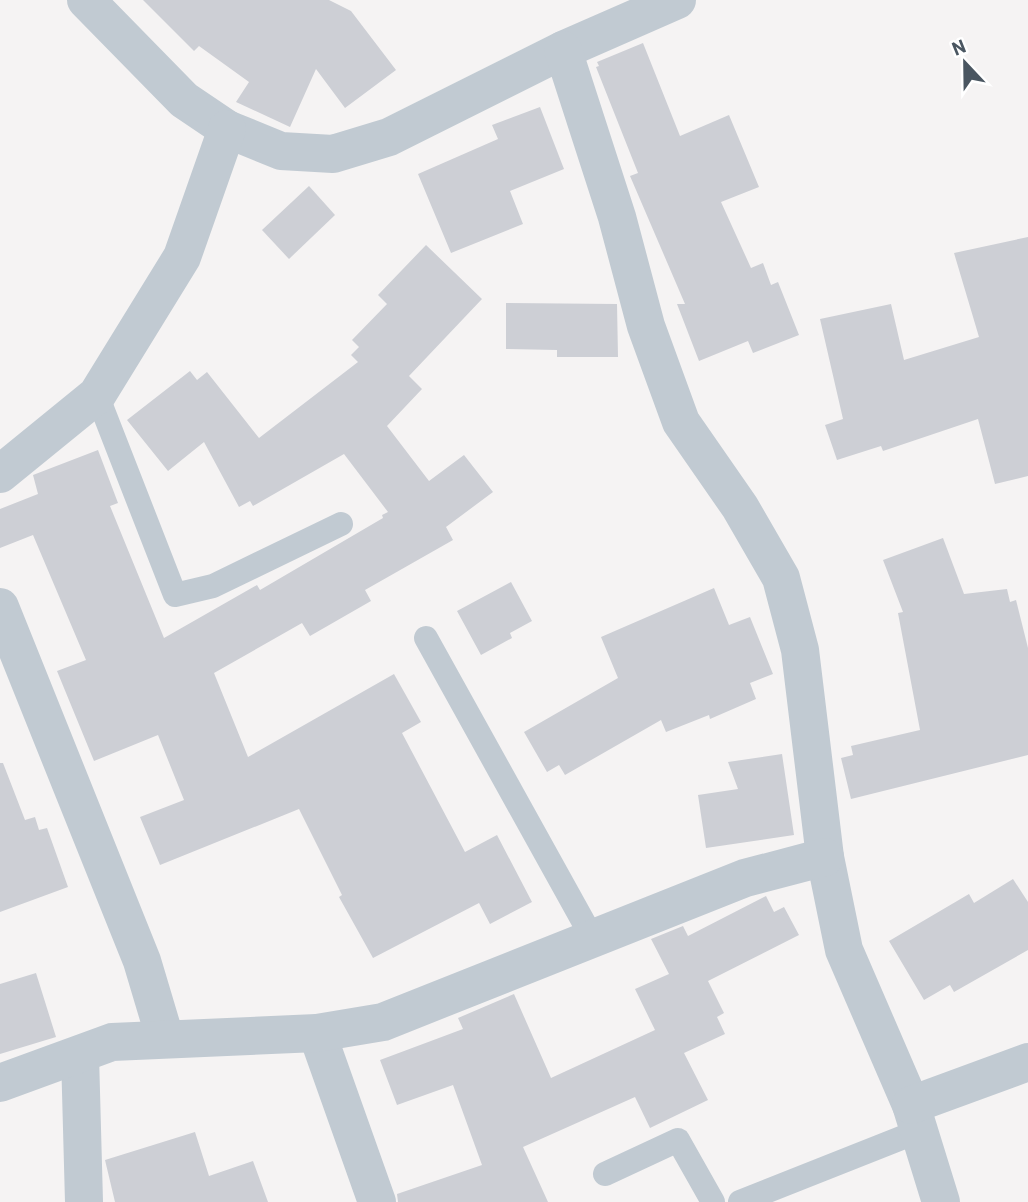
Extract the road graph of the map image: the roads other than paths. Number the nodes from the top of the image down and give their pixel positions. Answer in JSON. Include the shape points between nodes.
{"nodes":[{"id":1,"x":86,"y":0,"type":"edge"},
{"id":2,"x":677,"y":0,"type":"edge"},
{"id":3,"x":563,"y":50,"type":"junction"},
{"id":4,"x":227,"y":129,"type":"junction"},
{"id":5,"x":97,"y":395,"type":"junction"},
{"id":6,"x":0,"y":474,"type":"edge"},
{"id":7,"x":341,"y":524,"type":"dead end"},
{"id":8,"x":0,"y":607,"type":"edge"},
{"id":9,"x":426,"y":638,"type":"dead end"},
{"id":10,"x":825,"y":857,"type":"junction"},
{"id":11,"x":593,"y":939,"type":"junction"},
{"id":12,"x":317,"y":1033,"type":"junction"},
{"id":13,"x":165,"y":1038,"type":"junction"},
{"id":14,"x":80,"y":1055,"type":"junction"},
{"id":15,"x":1028,"y":1062,"type":"edge"},
{"id":16,"x":0,"y":1083,"type":"edge"},
{"id":17,"x":915,"y":1118,"type":"junction"},
{"id":18,"x":605,"y":1174,"type":"dead end"},
{"id":19,"x":84,"y":1202,"type":"edge"},
{"id":20,"x":377,"y":1202,"type":"edge"},
{"id":21,"x":713,"y":1202,"type":"edge"},
{"id":22,"x":740,"y":1202,"type":"edge"},
{"id":23,"x":941,"y":1202,"type":"edge"}],
"edges":[{"from":1,"to":4,"type":"street","via":[[184,100]]},
{"from":2,"to":3,"type":"street"},
{"from":3,"to":4,"type":"street","via":[[389,137],[333,154],[281,151]]},
{"from":3,"to":10,"type":"street","via":[[617,217],[646,326],[681,422],[740,507],[781,578],[800,650]]},
{"from":4,"to":5,"type":"street","via":[[182,257]]},
{"from":5,"to":6,"type":"street"},
{"from":5,"to":7,"type":"lane","via":[[175,595],[213,586]]},
{"from":8,"to":13,"type":"street","via":[[142,961]]},
{"from":9,"to":11,"type":"lane"},
{"from":10,"to":11,"type":"street","via":[[745,878]]},
{"from":10,"to":17,"type":"street","via":[[844,950]]},
{"from":11,"to":12,"type":"street","via":[[383,1022]]},
{"from":12,"to":13,"type":"street"},
{"from":12,"to":20,"type":"street"},
{"from":13,"to":14,"type":"street","via":[[112,1042]]},
{"from":14,"to":16,"type":"street"},
{"from":14,"to":19,"type":"street"},
{"from":15,"to":17,"type":"street"},
{"from":17,"to":22,"type":"lane"},
{"from":17,"to":23,"type":"street"},
{"from":18,"to":21,"type":"lane","via":[[678,1140]]}]}
